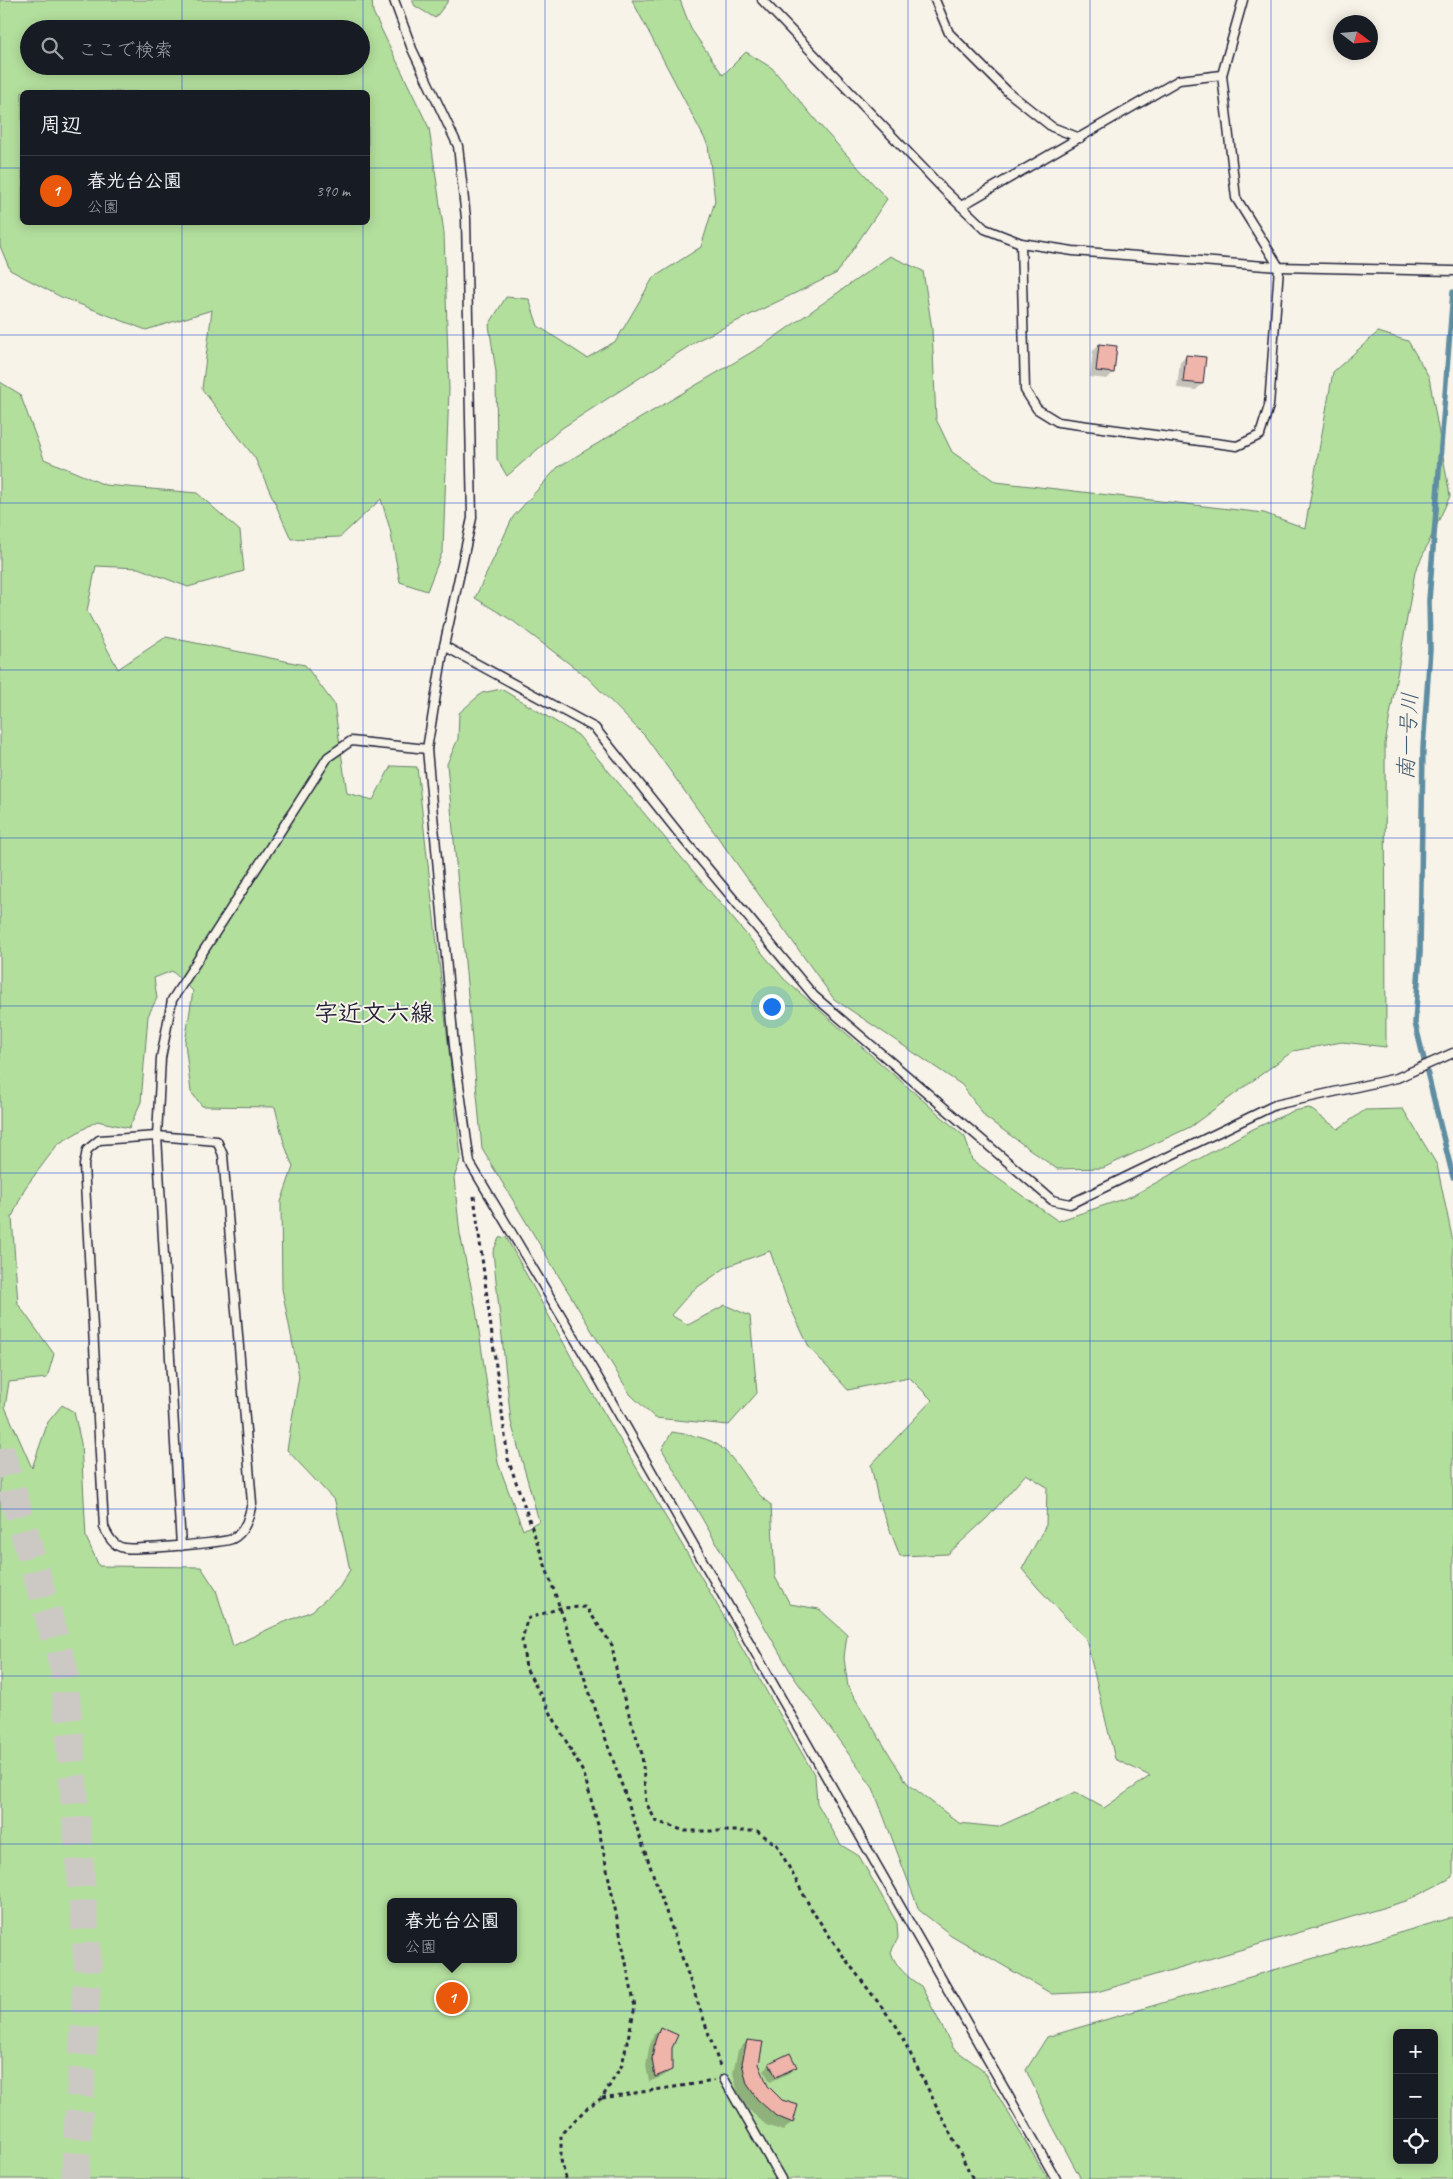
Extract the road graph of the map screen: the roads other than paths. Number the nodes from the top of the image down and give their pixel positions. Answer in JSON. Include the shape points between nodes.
{"nodes":[{"id":1,"x":394,"y":0,"type":"edge"},
{"id":2,"x":762,"y":0,"type":"edge"},
{"id":3,"x":935,"y":0,"type":"edge"},
{"id":4,"x":1243,"y":0,"type":"edge"},
{"id":5,"x":1222,"y":76,"type":"junction"},
{"id":6,"x":1080,"y":138,"type":"junction"},
{"id":7,"x":961,"y":206,"type":"junction"},
{"id":8,"x":1021,"y":242,"type":"junction"},
{"id":9,"x":1279,"y":267,"type":"junction"},
{"id":10,"x":1453,"y":271,"type":"edge"},
{"id":11,"x":444,"y":646,"type":"junction"},
{"id":12,"x":427,"y":749,"type":"junction"},
{"id":13,"x":1453,"y":1053,"type":"edge"},
{"id":14,"x":157,"y":1136,"type":"junction"},
{"id":15,"x":181,"y":1546,"type":"junction"},
{"id":16,"x":724,"y":2079,"type":"road end"},
{"id":17,"x":781,"y":2179,"type":"edge"},
{"id":18,"x":1056,"y":2179,"type":"edge"}],
"edges":[{"from":1,"to":11,"type":"lane","via":[[412,49],[458,146],[466,218],[472,518]]},
{"from":2,"to":7,"type":"lane"},
{"from":3,"to":6,"type":"lane","via":[[949,33],[1008,92],[1052,127]]},
{"from":4,"to":5,"type":"lane"},
{"from":5,"to":6,"type":"lane","via":[[1179,80]]},
{"from":5,"to":9,"type":"lane","via":[[1236,198]]},
{"from":6,"to":7,"type":"lane"},
{"from":7,"to":8,"type":"lane","via":[[985,229]]},
{"from":8,"to":9,"type":"lane","via":[[1073,251]]},
{"from":8,"to":9,"type":"lane","via":[[1024,390],[1037,409],[1058,422],[1237,446],[1260,435],[1269,406]]},
{"from":9,"to":10,"type":"lane"},
{"from":11,"to":12,"type":"lane"},
{"from":11,"to":13,"type":"lane","via":[[595,728],[814,996],[1052,1200],[1070,1204],[1275,1105],[1397,1078]]},
{"from":12,"to":14,"type":"lane","via":[[351,741],[328,757],[172,1000],[161,1058]]},
{"from":12,"to":18,"type":"lane","via":[[455,1056],[470,1163],[605,1390]]},
{"from":14,"to":15,"type":"lane"},
{"from":14,"to":15,"type":"lane","via":[[217,1141],[223,1155],[252,1502],[246,1524],[232,1539]]},
{"from":14,"to":15,"type":"lane","via":[[99,1140],[87,1150],[84,1165],[103,1517],[111,1541],[123,1548]]},
{"from":16,"to":17,"type":"lane"}]}
